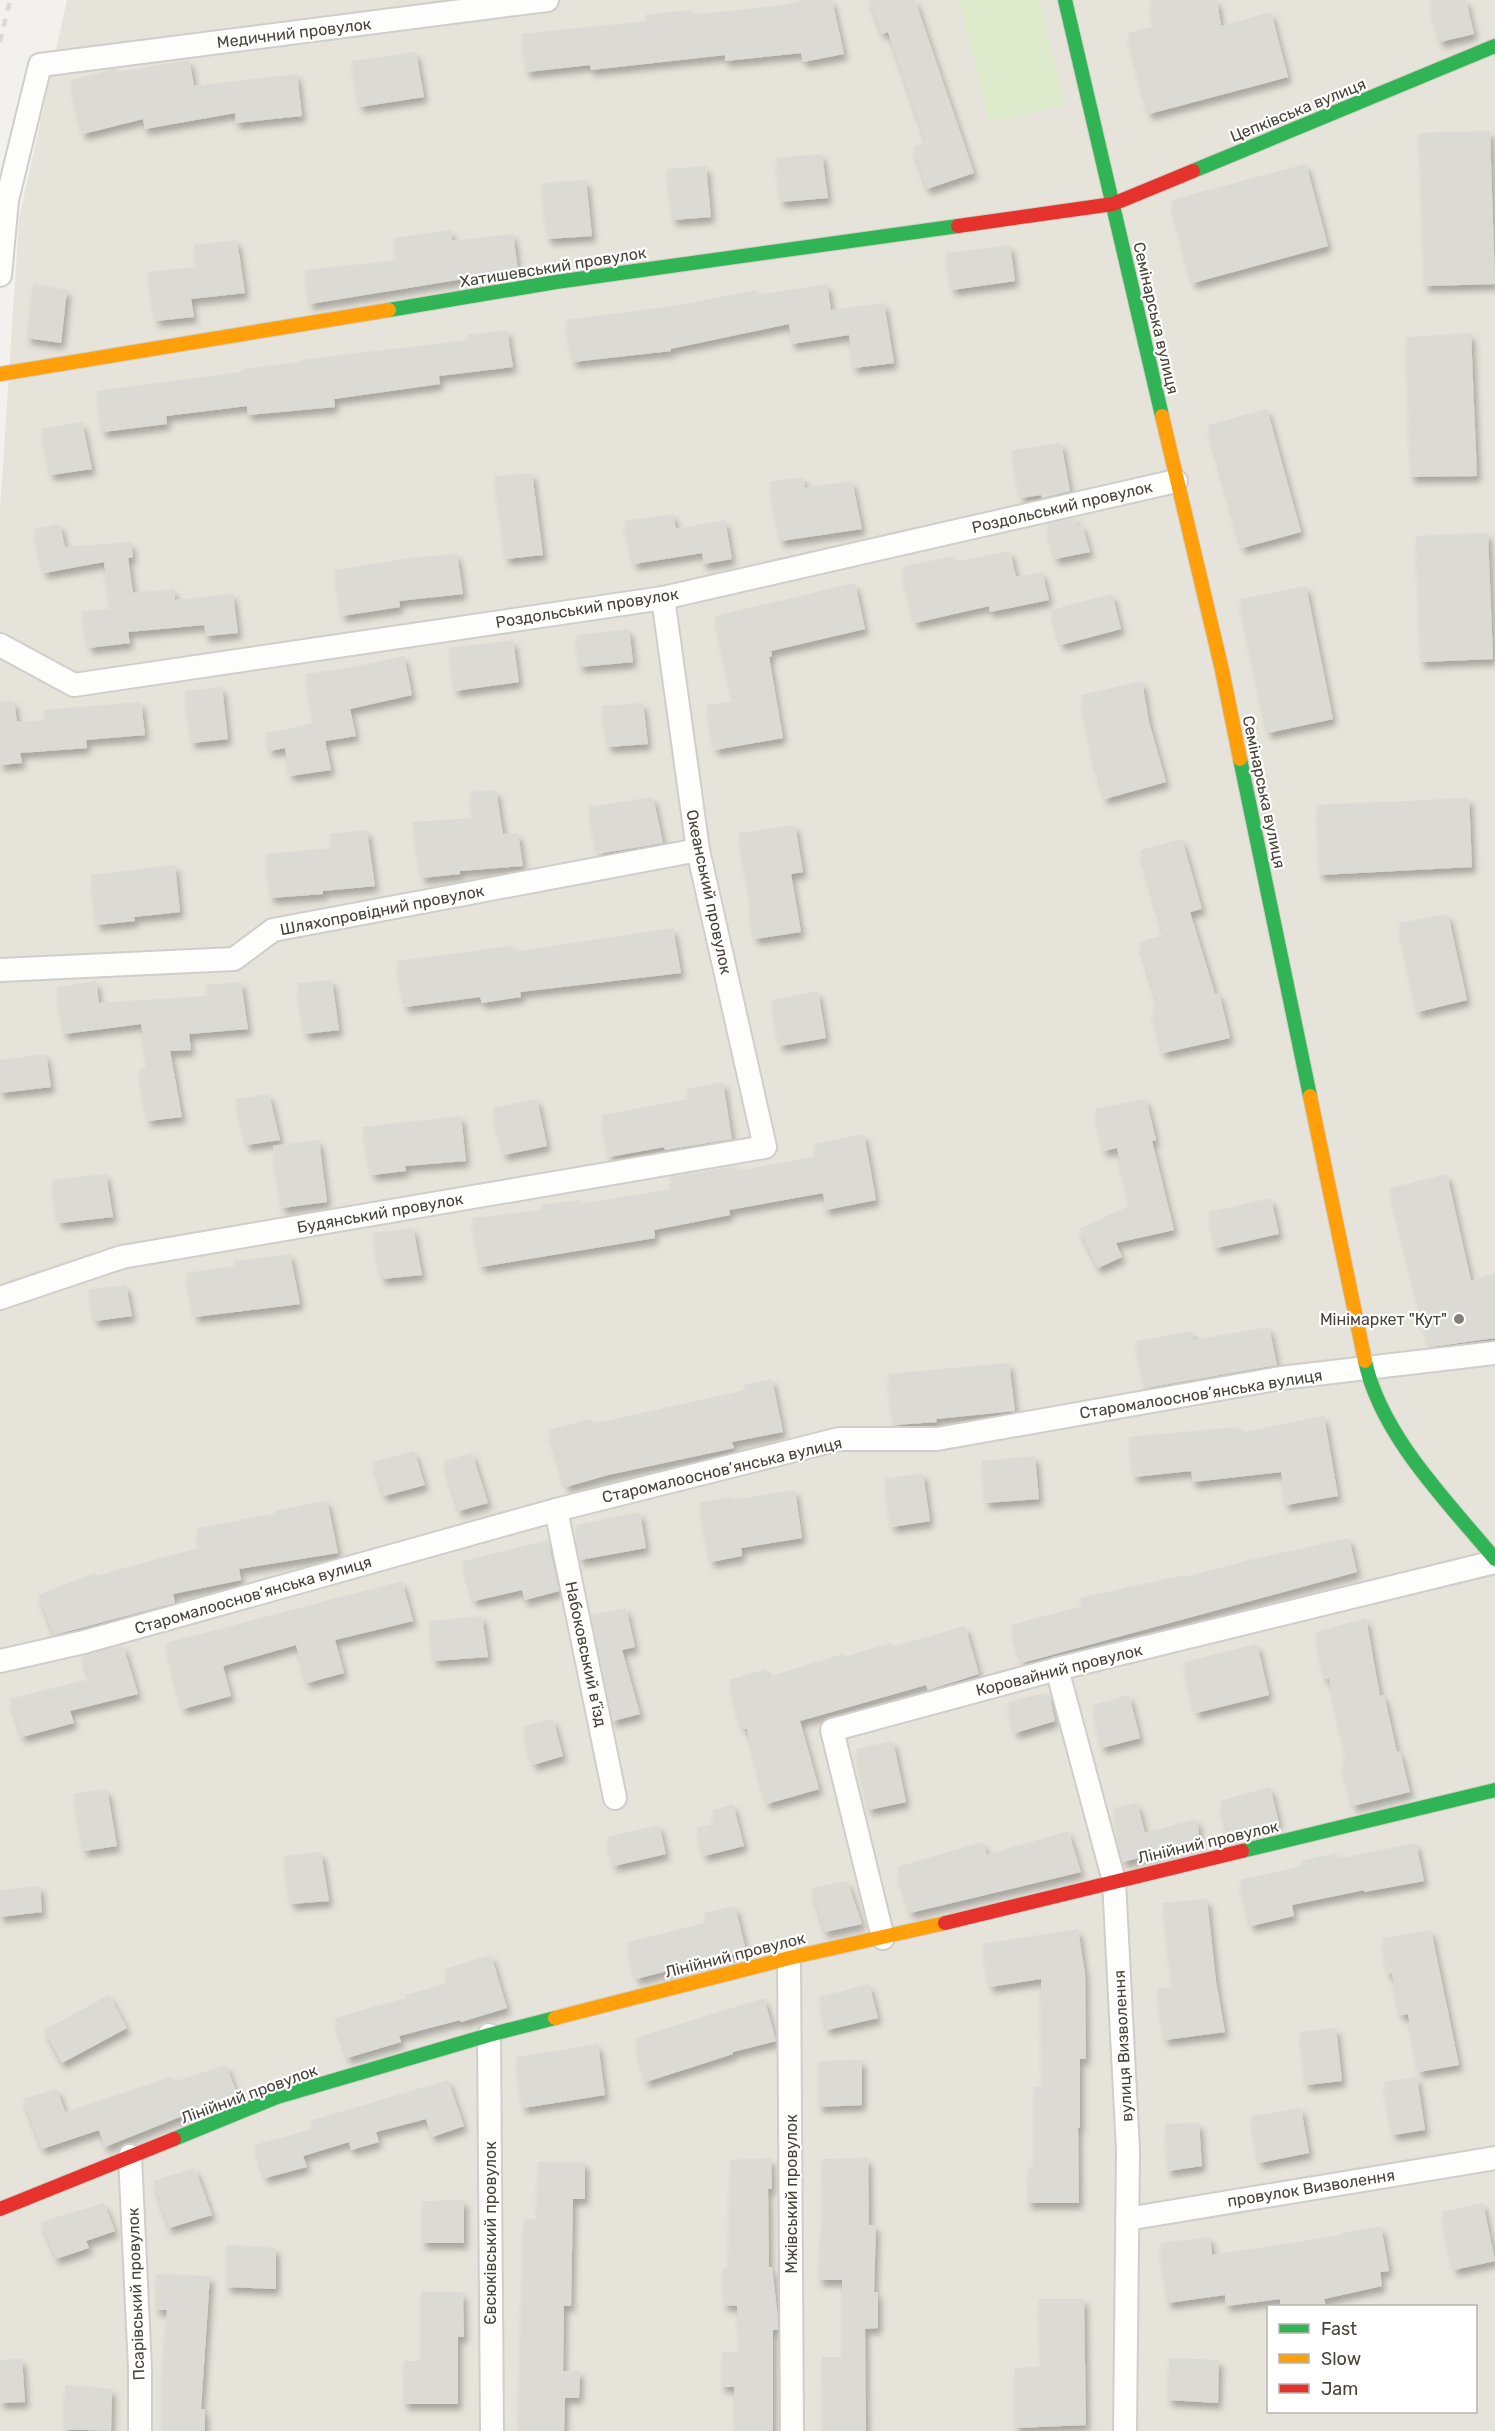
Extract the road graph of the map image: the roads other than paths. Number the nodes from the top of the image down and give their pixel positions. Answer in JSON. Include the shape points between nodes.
{"nodes":[{"id":1,"x":547,"y":0,"type":"edge"},
{"id":2,"x":1065,"y":0,"type":"edge"},
{"id":3,"x":1495,"y":46,"type":"edge"},
{"id":4,"x":1113,"y":204,"type":"junction"},
{"id":5,"x":0,"y":275,"type":"edge"},
{"id":6,"x":0,"y":374,"type":"edge"},
{"id":7,"x":1176,"y":481,"type":"junction"},
{"id":8,"x":663,"y":598,"type":"junction"},
{"id":9,"x":0,"y":645,"type":"edge"},
{"id":10,"x":698,"y":850,"type":"junction"},
{"id":11,"x":0,"y":970,"type":"edge"},
{"id":12,"x":765,"y":1147,"type":"joint"},
{"id":13,"x":0,"y":1298,"type":"edge"},
{"id":14,"x":1495,"y":1353,"type":"edge"},
{"id":15,"x":1367,"y":1369,"type":"junction"},
{"id":16,"x":556,"y":1510,"type":"junction"},
{"id":17,"x":1495,"y":1560,"type":"edge"},
{"id":18,"x":0,"y":1661,"type":"edge"},
{"id":19,"x":1057,"y":1669,"type":"junction"},
{"id":20,"x":1495,"y":1790,"type":"edge"},
{"id":21,"x":615,"y":1798,"type":"dead end"},
{"id":22,"x":1114,"y":1881,"type":"junction"},
{"id":23,"x":883,"y":1938,"type":"junction"},
{"id":24,"x":789,"y":1958,"type":"junction"},
{"id":25,"x":489,"y":2035,"type":"junction"},
{"id":26,"x":130,"y":2156,"type":"junction"},
{"id":27,"x":1495,"y":2158,"type":"edge"},
{"id":28,"x":0,"y":2209,"type":"edge"},
{"id":29,"x":1127,"y":2219,"type":"junction"},
{"id":30,"x":140,"y":2431,"type":"edge"},
{"id":31,"x":492,"y":2431,"type":"edge"},
{"id":32,"x":792,"y":2431,"type":"edge"},
{"id":33,"x":1125,"y":2431,"type":"edge"}],
"edges":[{"from":1,"to":5,"type":"street","name":"Медичний провулок","via":[[40,65],[7,200]]},
{"from":2,"to":4,"type":"street","name":"Семінарська вулиця"},
{"from":3,"to":4,"type":"street","name":"Цепківська вулиця"},
{"from":4,"to":6,"type":"street","name":"Хатишевський провулок","via":[[556,282]]},
{"from":4,"to":7,"type":"street","name":"Семінарська вулиця"},
{"from":7,"to":8,"type":"street","name":"Роздольський провулок"},
{"from":7,"to":15,"type":"street","name":"Семінарська вулиця","via":[[1222,670]]},
{"from":8,"to":9,"type":"street","name":"Роздольський провулок","via":[[74,685]]},
{"from":8,"to":10,"type":"street","name":"Океанський провулок"},
{"from":10,"to":11,"type":"street","name":"Шляхопровідний провулок","via":[[273,930],[234,959]]},
{"from":10,"to":12,"type":"street","name":"Океанський провулок"},
{"from":12,"to":13,"type":"street","name":"Будянський провулок","via":[[122,1257]]},
{"from":14,"to":15,"type":"street","name":"Старомалооснов’янська вулиця"},
{"from":15,"to":16,"type":"street","name":"Старомалооснов’янська вулиця","via":[[1281,1378],[937,1439],[839,1439]]},
{"from":15,"to":17,"type":"street","name":"Семінарська вулиця","via":[[1384,1412],[1410,1455]]},
{"from":16,"to":18,"type":"street","name":"Старомалооснов’янська вулиця","via":[[84,1642]]},
{"from":16,"to":21,"type":"street","name":"Набоковський в’їзд"},
{"from":17,"to":19,"type":"street","name":"Коровайний провулок"},
{"from":19,"to":22,"type":"street","name":"вулиця Визволення"},
{"from":19,"to":23,"type":"street","name":"Коровайний провулок","via":[[832,1730]]},
{"from":20,"to":22,"type":"street","name":"Лінійний провулок"},
{"from":22,"to":23,"type":"street","name":"Лінійний провулок"},
{"from":22,"to":29,"type":"street","name":"вулиця Визволення","via":[[1128,2150]]},
{"from":23,"to":24,"type":"street","name":"Лінійний провулок"},
{"from":24,"to":25,"type":"street","name":"Лінійний провулок"},
{"from":24,"to":32,"type":"street","name":"Мжівський провулок"},
{"from":25,"to":26,"type":"street","name":"Лінійний провулок","via":[[277,2097]]},
{"from":25,"to":31,"type":"street","name":"Євсюківський провулок"},
{"from":26,"to":28,"type":"street","name":"Лінійний провулок"},
{"from":26,"to":30,"type":"street","name":"Псарівський провулок"},
{"from":27,"to":29,"type":"street","name":"провулок Визволення"},
{"from":29,"to":33,"type":"street","name":"вулиця Визволення"}]}
